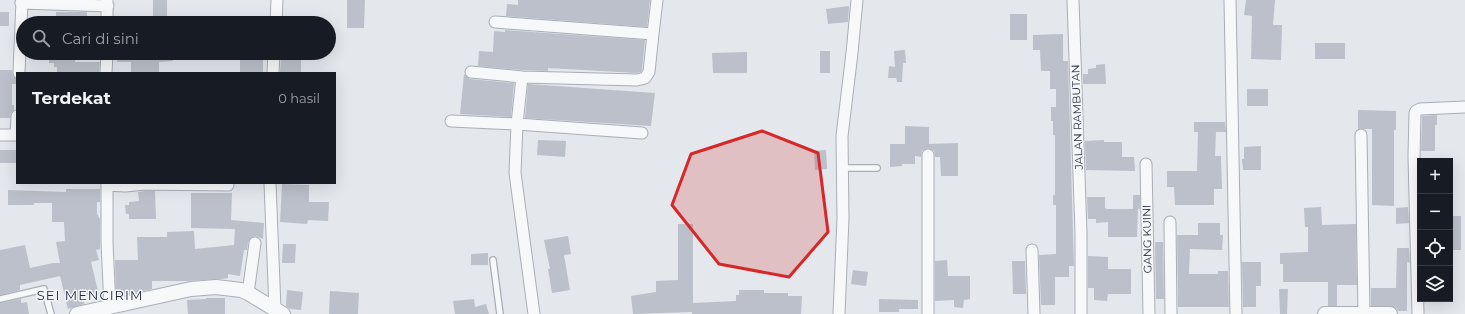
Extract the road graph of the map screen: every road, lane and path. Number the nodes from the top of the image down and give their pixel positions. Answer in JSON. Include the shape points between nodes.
{"nodes":[{"id":1,"x":277,"y":0,"type":"edge"},
{"id":2,"x":657,"y":0,"type":"edge"},
{"id":3,"x":857,"y":0,"type":"edge"},
{"id":4,"x":1073,"y":0,"type":"edge"},
{"id":5,"x":1230,"y":0,"type":"edge"},
{"id":6,"x":22,"y":2,"type":"edge"},
{"id":7,"x":108,"y":3,"type":"edge"},
{"id":8,"x":21,"y":16,"type":"edge"},
{"id":9,"x":107,"y":16,"type":"edge"},
{"id":10,"x":276,"y":16,"type":"edge"},
{"id":11,"x":495,"y":22,"type":"dead end"},
{"id":12,"x":653,"y":34,"type":"junction"},
{"id":13,"x":20,"y":60,"type":"edge"},
{"id":14,"x":107,"y":60,"type":"edge"},
{"id":15,"x":274,"y":60,"type":"edge"},
{"id":16,"x":19,"y":72,"type":"edge"},
{"id":17,"x":106,"y":72,"type":"edge"},
{"id":18,"x":273,"y":72,"type":"edge"},
{"id":19,"x":471,"y":72,"type":"dead end"},
{"id":20,"x":522,"y":77,"type":"junction"},
{"id":21,"x":1465,"y":107,"type":"edge"},
{"id":22,"x":451,"y":121,"type":"dead end"},
{"id":23,"x":517,"y":124,"type":"junction"},
{"id":24,"x":642,"y":133,"type":"dead end"},
{"id":25,"x":0,"y":135,"type":"edge"},
{"id":26,"x":16,"y":135,"type":"edge"},
{"id":27,"x":1361,"y":135,"type":"dead end"},
{"id":28,"x":928,"y":155,"type":"dead end"},
{"id":29,"x":1146,"y":164,"type":"dead end"},
{"id":30,"x":842,"y":168,"type":"junction"},
{"id":31,"x":877,"y":168,"type":"dead end"},
{"id":32,"x":107,"y":184,"type":"edge"},
{"id":33,"x":270,"y":184,"type":"edge"},
{"id":34,"x":228,"y":185,"type":"dead end"},
{"id":35,"x":1170,"y":222,"type":"dead end"},
{"id":36,"x":255,"y":243,"type":"dead end"},
{"id":37,"x":1032,"y":250,"type":"dead end"},
{"id":38,"x":493,"y":260,"type":"dead end"},
{"id":39,"x":248,"y":293,"type":"junction"},
{"id":40,"x":0,"y":298,"type":"edge"},
{"id":41,"x":110,"y":306,"type":"junction"},
{"id":42,"x":279,"y":312,"type":"edge"},
{"id":43,"x":1364,"y":313,"type":"edge"},
{"id":44,"x":51,"y":314,"type":"edge"},
{"id":45,"x":77,"y":314,"type":"edge"},
{"id":46,"x":500,"y":314,"type":"edge"},
{"id":47,"x":534,"y":314,"type":"edge"},
{"id":48,"x":839,"y":314,"type":"edge"},
{"id":49,"x":928,"y":314,"type":"edge"},
{"id":50,"x":1034,"y":314,"type":"edge"},
{"id":51,"x":1081,"y":314,"type":"edge"},
{"id":52,"x":1149,"y":314,"type":"edge"},
{"id":53,"x":1171,"y":314,"type":"edge"},
{"id":54,"x":1236,"y":314,"type":"edge"},
{"id":55,"x":1325,"y":314,"type":"edge"},
{"id":56,"x":1390,"y":314,"type":"edge"},
{"id":57,"x":1418,"y":314,"type":"edge"}],
"edges":[{"from":1,"to":10,"type":"street"},
{"from":2,"to":12,"type":"street"},
{"from":3,"to":30,"type":"street","via":[[842,136]]},
{"from":4,"to":51,"type":"street","name":"JALAN RAMBUTAN"},
{"from":5,"to":54,"type":"street"},
{"from":6,"to":7,"type":"street"},
{"from":6,"to":8,"type":"street"},
{"from":7,"to":9,"type":"street"},
{"from":11,"to":12,"type":"street"},
{"from":12,"to":20,"type":"street","via":[[649,72],[645,78],[637,80]]},
{"from":13,"to":16,"type":"street"},
{"from":14,"to":17,"type":"street"},
{"from":15,"to":18,"type":"street"},
{"from":19,"to":20,"type":"street"},
{"from":20,"to":23,"type":"street"},
{"from":21,"to":57,"type":"street","via":[[1420,109],[1415,113]]},
{"from":22,"to":23,"type":"street"},
{"from":23,"to":24,"type":"street"},
{"from":23,"to":47,"type":"street","via":[[515,173]]},
{"from":25,"to":26,"type":"street"},
{"from":27,"to":43,"type":"street"},
{"from":28,"to":49,"type":"street"},
{"from":29,"to":52,"type":"street","name":"GANG KUINI"},
{"from":30,"to":31,"type":"lane"},
{"from":30,"to":48,"type":"street","via":[[843,218]]},
{"from":32,"to":34,"type":"street"},
{"from":32,"to":41,"type":"street"},
{"from":33,"to":42,"type":"street"},
{"from":35,"to":53,"type":"street"},
{"from":36,"to":39,"type":"street"},
{"from":37,"to":50,"type":"street"},
{"from":38,"to":46,"type":"lane"},
{"from":39,"to":41,"type":"street","via":[[228,288],[205,287]]},
{"from":39,"to":42,"type":"street"},
{"from":40,"to":44,"type":"lane","via":[[44,289]]},
{"from":41,"to":45,"type":"street"},
{"from":43,"to":55,"type":"street"},
{"from":43,"to":56,"type":"street"}]}
